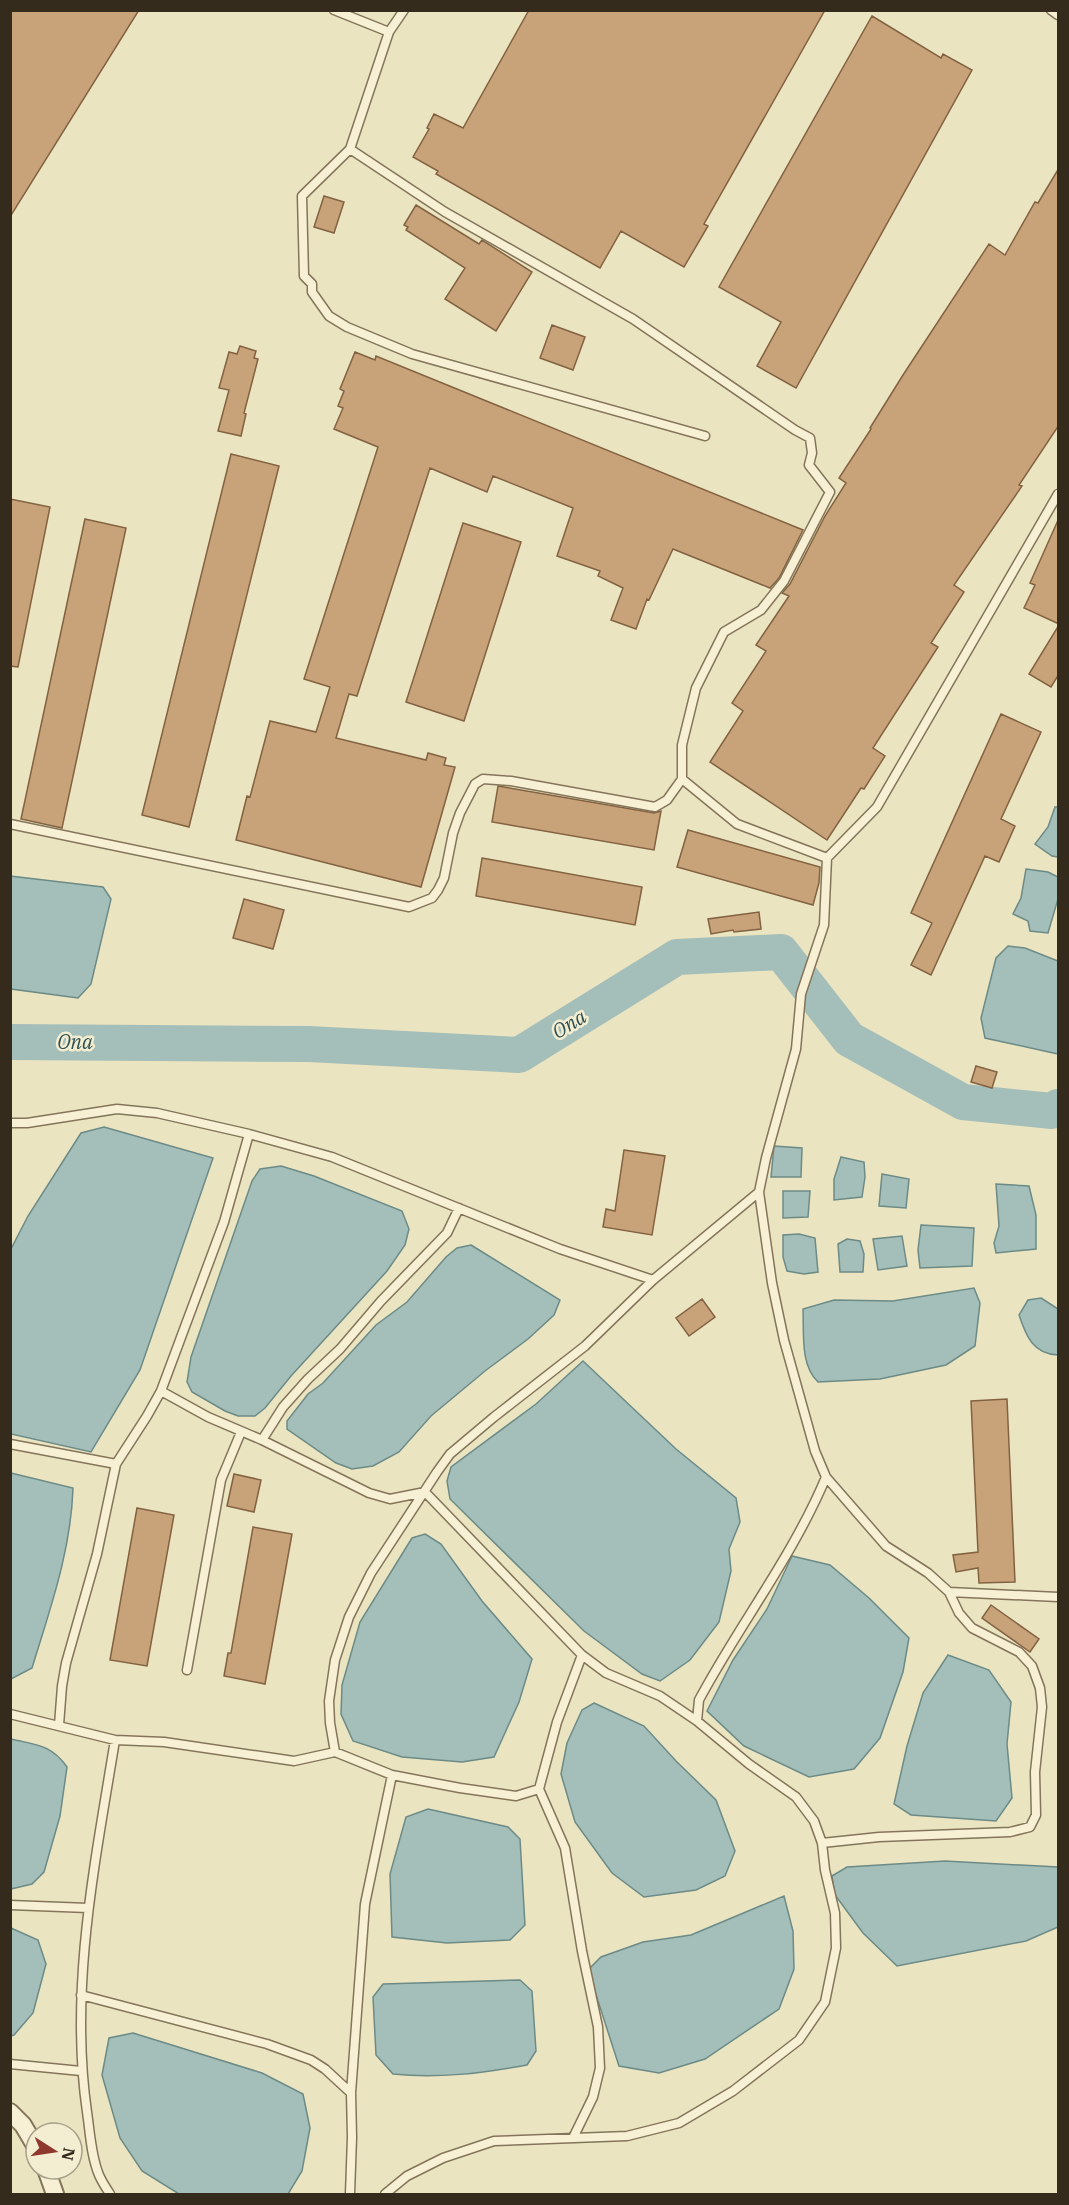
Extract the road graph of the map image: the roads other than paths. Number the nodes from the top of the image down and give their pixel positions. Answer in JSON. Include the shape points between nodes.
{"nodes":[{"id":1,"x":334,"y":10,"type":"edge"},
{"id":2,"x":404,"y":10,"type":"edge"},
{"id":3,"x":1051,"y":10,"type":"edge"},
{"id":4,"x":1059,"y":15,"type":"edge"},
{"id":5,"x":389,"y":32,"type":"junction"},
{"id":6,"x":350,"y":149,"type":"junction"},
{"id":7,"x":705,"y":436,"type":"dead end"},
{"id":8,"x":1059,"y":494,"type":"edge"},
{"id":9,"x":682,"y":779,"type":"junction"},
{"id":10,"x":10,"y":824,"type":"edge"},
{"id":11,"x":827,"y":858,"type":"junction"},
{"id":12,"x":10,"y":1123,"type":"edge"},
{"id":13,"x":249,"y":1134,"type":"junction"},
{"id":14,"x":759,"y":1192,"type":"junction"},
{"id":15,"x":459,"y":1208,"type":"junction"},
{"id":16,"x":653,"y":1280,"type":"junction"},
{"id":17,"x":161,"y":1391,"type":"junction"},
{"id":18,"x":241,"y":1432,"type":"junction"},
{"id":19,"x":262,"y":1440,"type":"junction"},
{"id":20,"x":10,"y":1444,"type":"edge"},
{"id":21,"x":116,"y":1464,"type":"junction"},
{"id":22,"x":826,"y":1477,"type":"junction"},
{"id":23,"x":425,"y":1492,"type":"junction"},
{"id":24,"x":949,"y":1592,"type":"junction"},
{"id":25,"x":1059,"y":1597,"type":"edge"},
{"id":26,"x":582,"y":1655,"type":"junction"},
{"id":27,"x":186,"y":1670,"type":"dead end"},
{"id":28,"x":10,"y":1714,"type":"edge"},
{"id":29,"x":697,"y":1721,"type":"junction"},
{"id":30,"x":59,"y":1725,"type":"junction"},
{"id":31,"x":115,"y":1740,"type":"junction"},
{"id":32,"x":335,"y":1752,"type":"junction"},
{"id":33,"x":392,"y":1774,"type":"junction"},
{"id":34,"x":539,"y":1789,"type":"junction"},
{"id":35,"x":822,"y":1843,"type":"junction"},
{"id":36,"x":10,"y":1905,"type":"edge"},
{"id":37,"x":88,"y":1908,"type":"junction"},
{"id":38,"x":81,"y":1995,"type":"junction"},
{"id":39,"x":10,"y":2064,"type":"edge"},
{"id":40,"x":81,"y":2071,"type":"junction"},
{"id":41,"x":351,"y":2093,"type":"junction"},
{"id":42,"x":10,"y":2112,"type":"edge"},
{"id":43,"x":24,"y":2127,"type":"edge"},
{"id":44,"x":573,"y":2138,"type":"junction"},
{"id":45,"x":110,"y":2194,"type":"edge"},
{"id":46,"x":350,"y":2194,"type":"edge"},
{"id":47,"x":385,"y":2194,"type":"edge"}],
"edges":[{"from":1,"to":5,"type":"lane"},
{"from":2,"to":5,"type":"lane"},
{"from":3,"to":4,"type":"lane"},
{"from":5,"to":6,"type":"lane"},
{"from":6,"to":7,"type":"lane","via":[[302,196],[304,276],[329,316],[412,354]]},
{"from":6,"to":9,"type":"lane","via":[[445,212],[633,319],[810,438],[809,465],[830,492],[784,581],[761,610],[724,632],[696,688],[682,745]]},
{"from":8,"to":11,"type":"lane","via":[[877,807]]},
{"from":9,"to":10,"type":"lane","via":[[667,800],[655,807],[483,779],[475,784],[460,813],[438,890],[432,898],[409,907]]},
{"from":9,"to":11,"type":"lane","via":[[737,824]]},
{"from":11,"to":14,"type":"lane","via":[[824,925],[801,994],[796,1049]]},
{"from":12,"to":13,"type":"lane","via":[[117,1109],[157,1113]]},
{"from":13,"to":15,"type":"lane","via":[[332,1157]]},
{"from":13,"to":17,"type":"lane","via":[[224,1222]]},
{"from":14,"to":16,"type":"lane"},
{"from":14,"to":22,"type":"lane","via":[[784,1340]]},
{"from":15,"to":16,"type":"lane","via":[[560,1249]]},
{"from":15,"to":19,"type":"lane","via":[[447,1233],[340,1349],[308,1378]]},
{"from":16,"to":23,"type":"lane","via":[[585,1346],[450,1454]]},
{"from":17,"to":18,"type":"lane"},
{"from":17,"to":21,"type":"lane"},
{"from":18,"to":19,"type":"lane"},
{"from":18,"to":27,"type":"lane","via":[[221,1480]]},
{"from":19,"to":23,"type":"lane","via":[[369,1493],[390,1499]]},
{"from":20,"to":21,"type":"lane"},
{"from":21,"to":30,"type":"lane","via":[[97,1554],[66,1663]]},
{"from":22,"to":24,"type":"lane","via":[[886,1546]]},
{"from":22,"to":29,"type":"lane","via":[[812,1508],[699,1700]]},
{"from":23,"to":26,"type":"lane"},
{"from":23,"to":32,"type":"lane","via":[[370,1573],[349,1617],[335,1660],[329,1701]]},
{"from":24,"to":25,"type":"lane"},
{"from":24,"to":35,"type":"lane","via":[[972,1628],[1019,1652],[1032,1666],[1040,1688],[1036,1815],[1030,1827],[1010,1832]]},
{"from":26,"to":29,"type":"lane","via":[[606,1673],[660,1696]]},
{"from":26,"to":34,"type":"lane","via":[[557,1722]]},
{"from":28,"to":30,"type":"lane"},
{"from":29,"to":35,"type":"lane","via":[[796,1797],[814,1821]]},
{"from":30,"to":31,"type":"lane"},
{"from":31,"to":32,"type":"lane","via":[[164,1742],[294,1761]]},
{"from":31,"to":37,"type":"lane"},
{"from":32,"to":33,"type":"lane"},
{"from":33,"to":34,"type":"lane","via":[[505,1795]]},
{"from":33,"to":41,"type":"lane","via":[[365,1904]]},
{"from":34,"to":44,"type":"lane","via":[[565,1848],[598,2027],[600,2068],[593,2097]]},
{"from":35,"to":44,"type":"lane","via":[[835,1913],[836,1948],[825,2002],[799,2040],[734,2091],[679,2123],[627,2136]]},
{"from":36,"to":37,"type":"lane"},
{"from":37,"to":38,"type":"lane"},
{"from":38,"to":40,"type":"lane"},
{"from":38,"to":41,"type":"lane","via":[[256,2041],[312,2060]]},
{"from":39,"to":40,"type":"lane"},
{"from":40,"to":45,"type":"lane","via":[[92,2149],[98,2174]]},
{"from":41,"to":46,"type":"lane"},
{"from":42,"to":43,"type":"street"},
{"from":44,"to":47,"type":"lane","via":[[494,2141],[443,2158],[407,2176]]}]}
